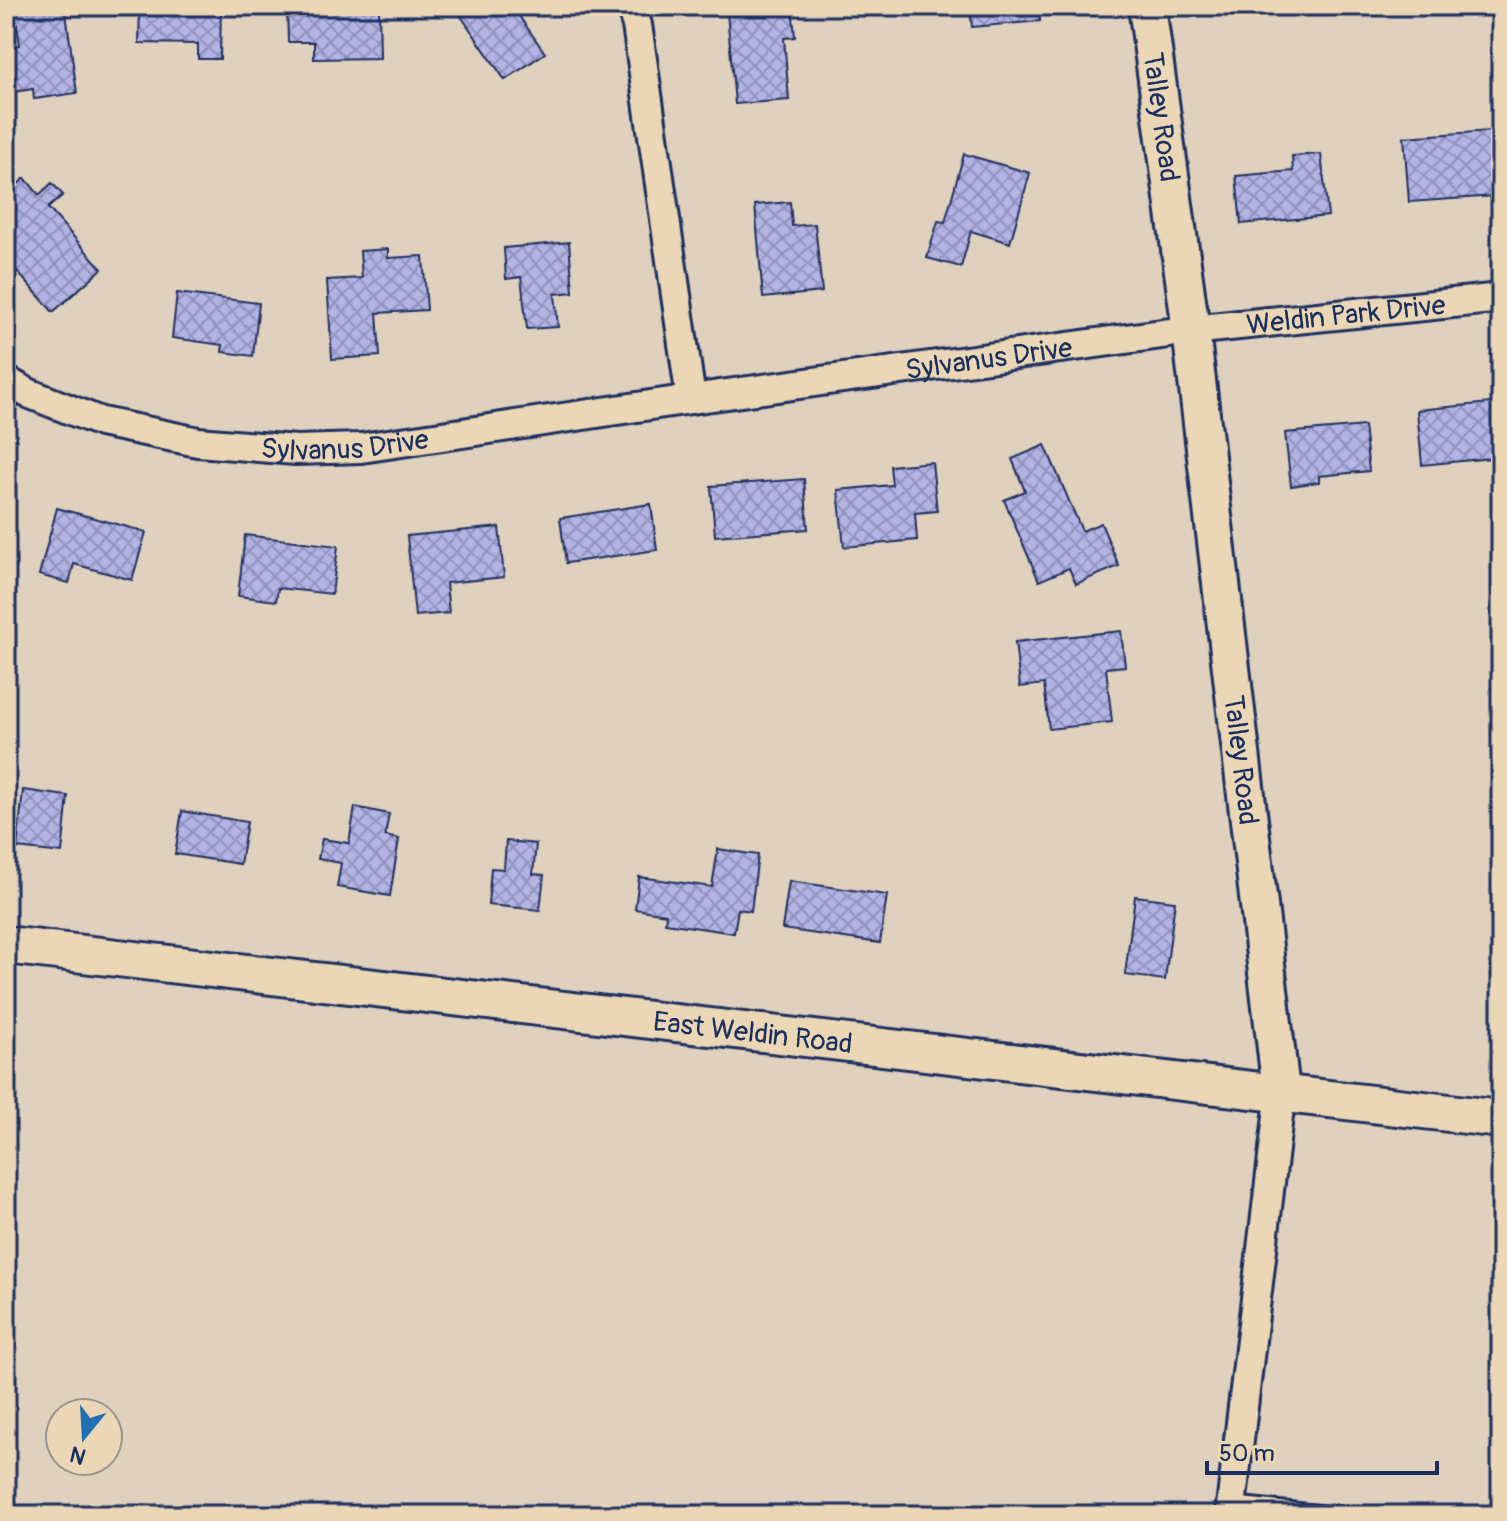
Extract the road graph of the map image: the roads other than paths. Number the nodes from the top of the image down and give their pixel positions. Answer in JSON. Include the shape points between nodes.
{"nodes":[{"id":1,"x":631,"y":6,"type":"edge"},
{"id":2,"x":1147,"y":6,"type":"edge"},
{"id":3,"x":1501,"y":298,"type":"edge"},
{"id":4,"x":1191,"y":330,"type":"junction"},
{"id":5,"x":6,"y":381,"type":"edge"},
{"id":6,"x":691,"y":399,"type":"junction"},
{"id":7,"x":6,"y":945,"type":"edge"},
{"id":8,"x":1281,"y":1091,"type":"junction"},
{"id":9,"x":1501,"y":1119,"type":"edge"},
{"id":10,"x":1230,"y":1510,"type":"edge"},
{"id":11,"x":1338,"y":1515,"type":"edge"}],
"edges":[{"from":1,"to":6,"type":"street"},
{"from":2,"to":4,"type":"street","name":"Talley Road"},
{"from":3,"to":4,"type":"street","name":"Weldin Park Drive"},
{"from":4,"to":6,"type":"street","name":"Sylvanus Drive"},
{"from":4,"to":8,"type":"street","name":"Talley Road"},
{"from":5,"to":6,"type":"street","name":"Sylvanus Drive","via":[[101,422],[198,442],[296,450],[361,448]]},
{"from":7,"to":8,"type":"street","name":"East Weldin Road"},
{"from":8,"to":9,"type":"street","name":"East Weldin Road"},
{"from":8,"to":10,"type":"street","name":"Talley Road"},
{"from":10,"to":11,"type":"lane"}]}
